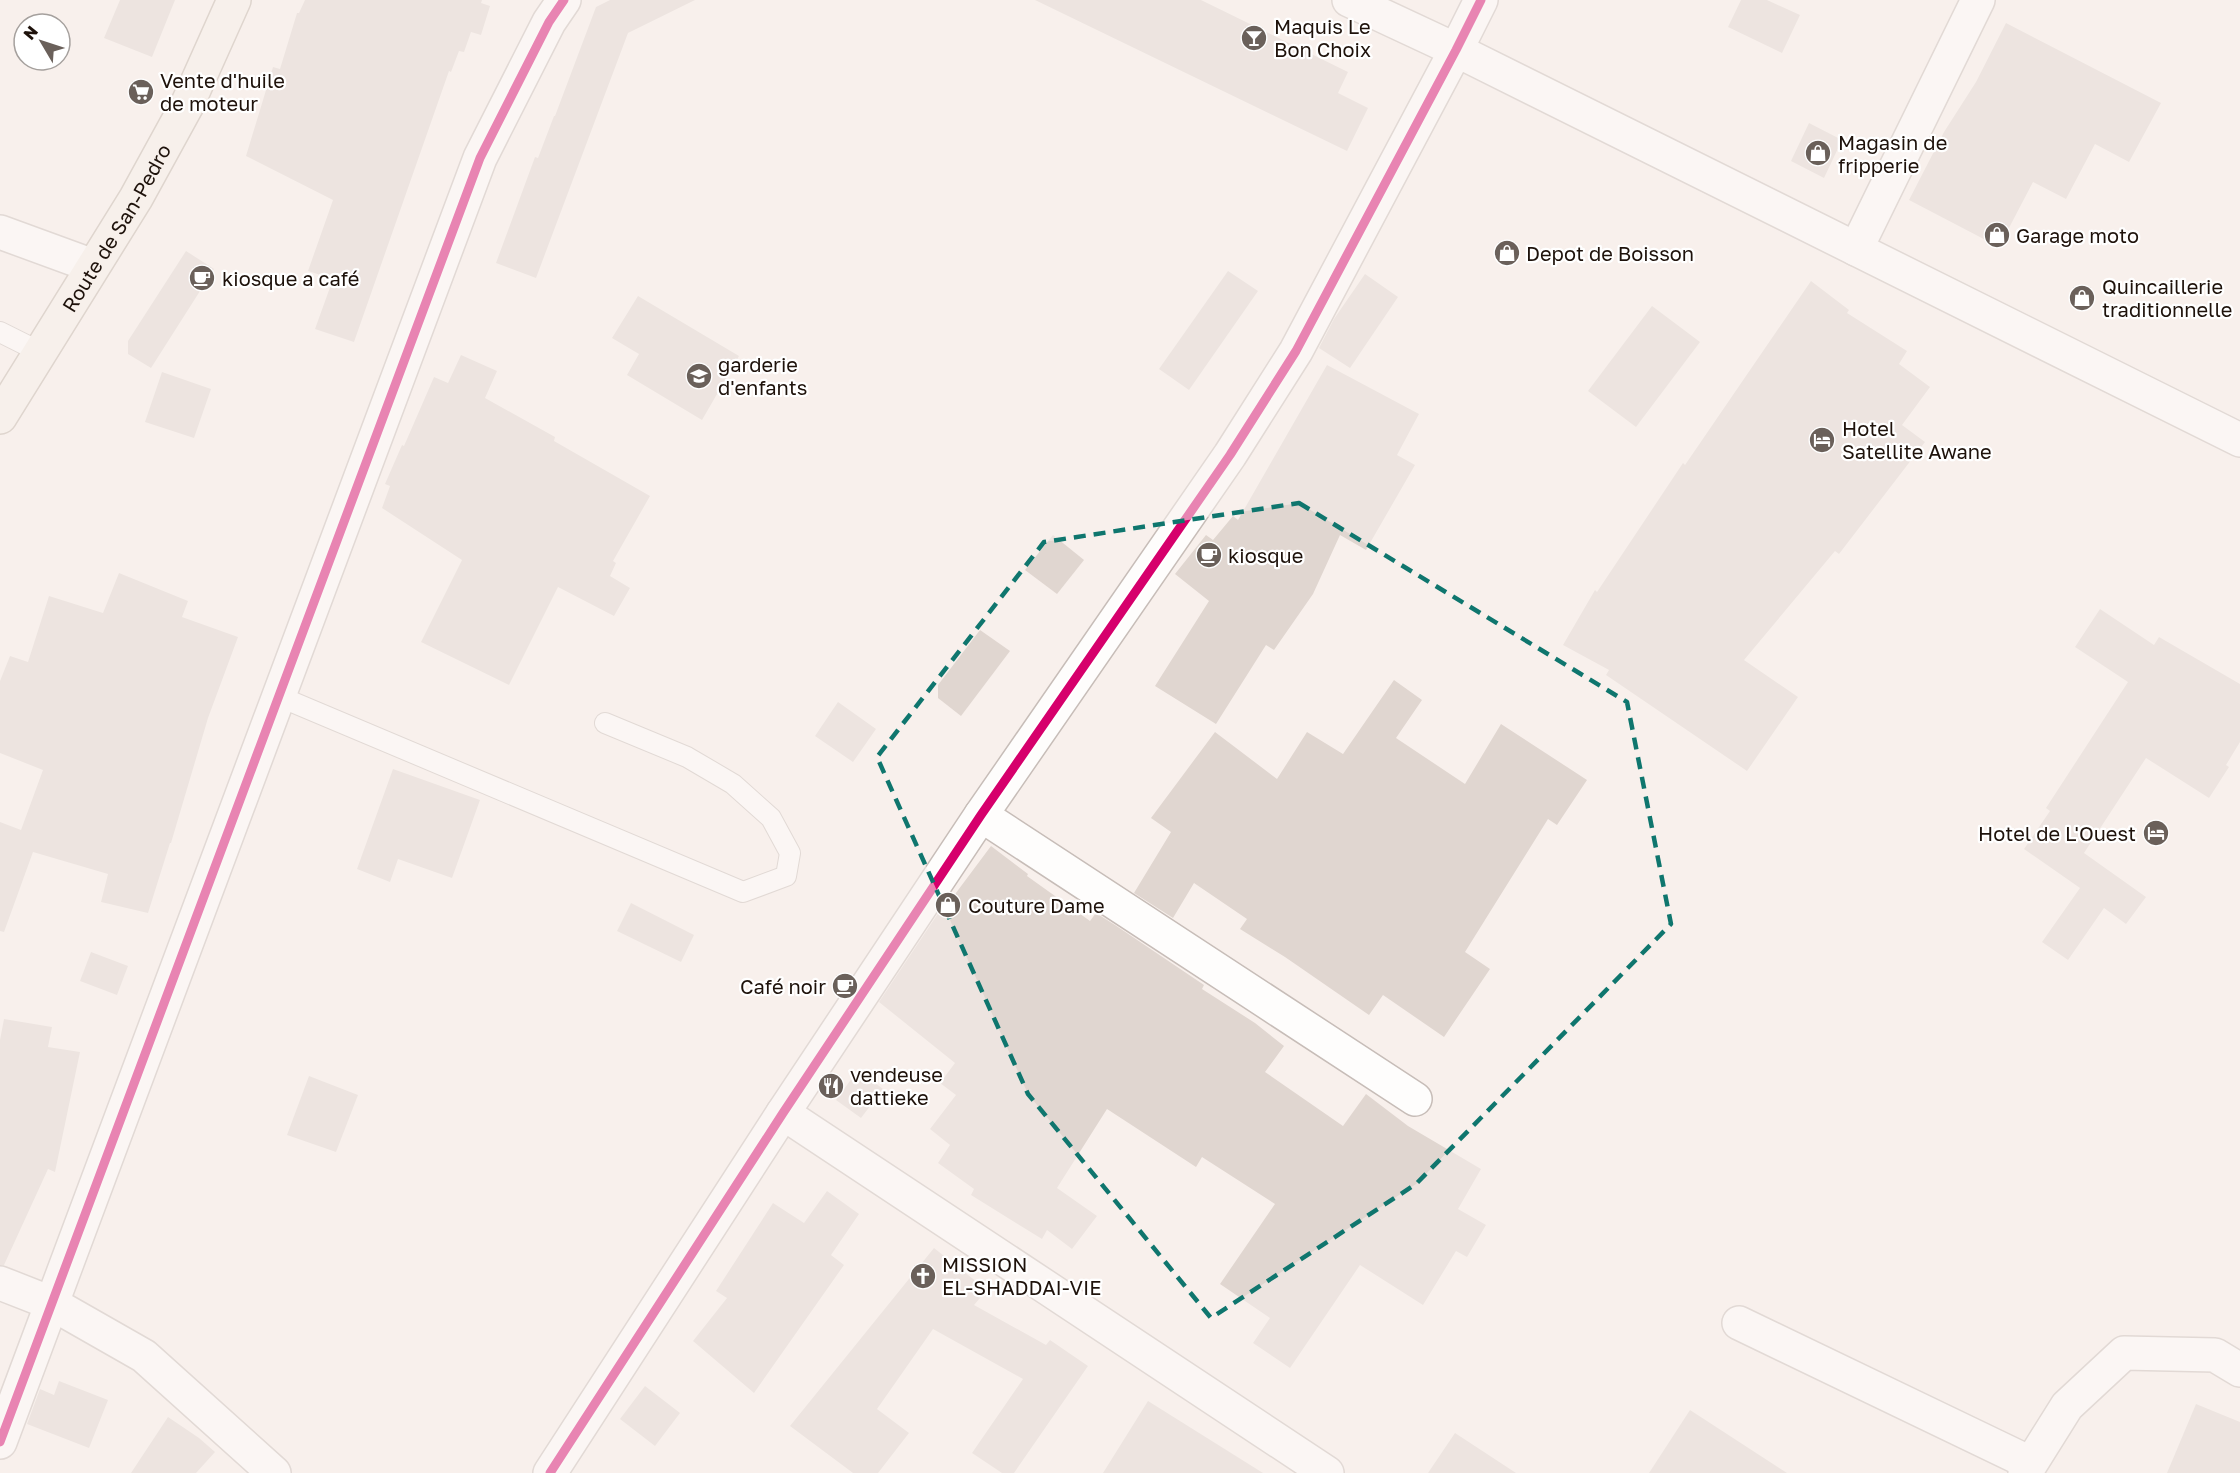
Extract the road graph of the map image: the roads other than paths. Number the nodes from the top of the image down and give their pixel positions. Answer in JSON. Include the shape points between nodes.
{"nodes":[{"id":1,"x":234,"y":0,"type":"edge"},
{"id":2,"x":564,"y":0,"type":"edge"},
{"id":3,"x":1349,"y":0,"type":"edge"},
{"id":4,"x":1481,"y":0,"type":"edge"},
{"id":5,"x":1978,"y":0,"type":"edge"},
{"id":6,"x":1456,"y":50,"type":"junction"},
{"id":7,"x":0,"y":232,"type":"edge"},
{"id":8,"x":1856,"y":249,"type":"junction"},
{"id":9,"x":93,"y":266,"type":"junction"},
{"id":10,"x":0,"y":332,"type":"edge"},
{"id":11,"x":40,"y":352,"type":"junction"},
{"id":12,"x":0,"y":417,"type":"edge"},
{"id":13,"x":2240,"y":440,"type":"edge"},
{"id":14,"x":278,"y":696,"type":"junction"},
{"id":15,"x":605,"y":723,"type":"dead end"},
{"id":16,"x":981,"y":815,"type":"junction"},
{"id":17,"x":1415,"y":1099,"type":"dead end"},
{"id":18,"x":783,"y":1113,"type":"junction"},
{"id":19,"x":0,"y":1283,"type":"edge"},
{"id":20,"x":51,"y":1303,"type":"junction"},
{"id":21,"x":1740,"y":1323,"type":"dead end"},
{"id":22,"x":2240,"y":1370,"type":"edge"},
{"id":23,"x":0,"y":1442,"type":"edge"},
{"id":24,"x":2028,"y":1468,"type":"edge"},
{"id":25,"x":274,"y":1473,"type":"edge"},
{"id":26,"x":550,"y":1473,"type":"edge"},
{"id":27,"x":1327,"y":1473,"type":"edge"}],
"edges":[{"from":1,"to":9,"type":"main road","name":"Route de San-Pedro","via":[[187,105]]},
{"from":2,"to":14,"type":"street","via":[[480,158]]},
{"from":3,"to":6,"type":"street"},
{"from":4,"to":6,"type":"street"},
{"from":5,"to":8,"type":"street"},
{"from":6,"to":8,"type":"street"},
{"from":6,"to":16,"type":"street","via":[[1296,351],[1230,455]]},
{"from":7,"to":9,"type":"street"},
{"from":8,"to":13,"type":"street"},
{"from":9,"to":11,"type":"main road","name":"Route de San-Pedro"},
{"from":10,"to":11,"type":"lane"},
{"from":11,"to":12,"type":"main road","name":"Route de San-Pedro"},
{"from":14,"to":15,"type":"lane","via":[[743,892],[786,876],[790,853],[771,818],[733,784],[687,757]]},
{"from":14,"to":20,"type":"street"},
{"from":16,"to":17,"type":"street"},
{"from":16,"to":18,"type":"street"},
{"from":18,"to":26,"type":"street"},
{"from":18,"to":27,"type":"street"},
{"from":19,"to":20,"type":"street"},
{"from":20,"to":23,"type":"street"},
{"from":20,"to":25,"type":"street","via":[[144,1356]]},
{"from":21,"to":24,"type":"street"},
{"from":22,"to":24,"type":"street","via":[[2215,1355],[2124,1353],[2067,1406]]}]}
